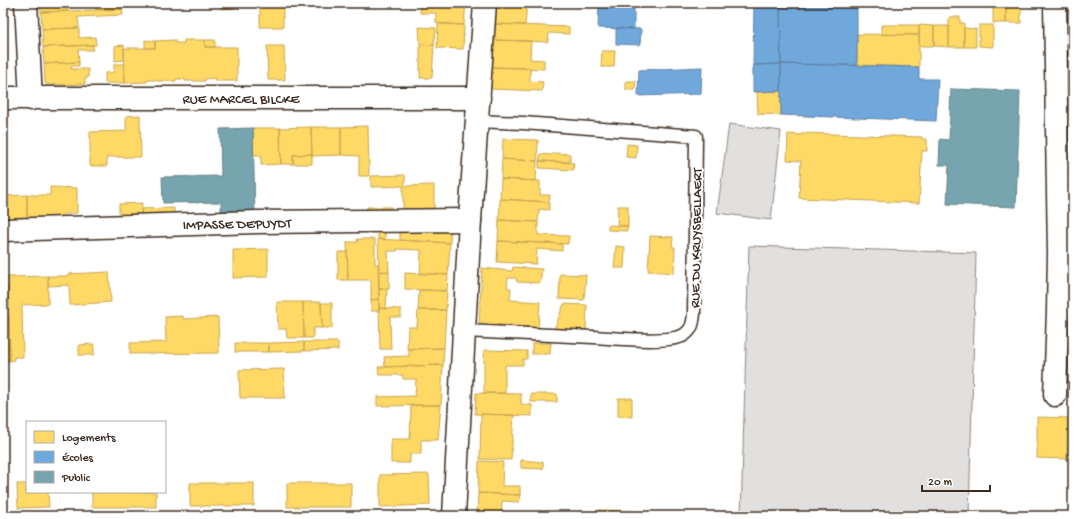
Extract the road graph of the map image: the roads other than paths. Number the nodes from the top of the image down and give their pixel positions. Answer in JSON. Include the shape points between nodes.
{"nodes":[{"id":1,"x":26,"y":3,"type":"edge"},
{"id":2,"x":484,"y":3,"type":"edge"},
{"id":3,"x":1055,"y":3,"type":"edge"},
{"id":4,"x":3,"y":98,"type":"edge"},
{"id":5,"x":31,"y":98,"type":"junction"},
{"id":6,"x":479,"y":98,"type":"junction"},
{"id":7,"x":477,"y":121,"type":"junction"},
{"id":8,"x":470,"y":220,"type":"junction"},
{"id":9,"x":3,"y":230,"type":"edge"},
{"id":10,"x":464,"y":331,"type":"junction"},
{"id":11,"x":1055,"y":394,"type":"dead end"},
{"id":12,"x":454,"y":516,"type":"edge"}],
"edges":[{"from":1,"to":5,"type":"street"},
{"from":2,"to":6,"type":"street"},
{"from":3,"to":11,"type":"street","via":[[1059,281]]},
{"from":4,"to":5,"type":"street","name":"RUE MARCEL BILCKE"},
{"from":5,"to":6,"type":"street","name":"RUE MARCEL BILCKE"},
{"from":6,"to":7,"type":"street"},
{"from":7,"to":8,"type":"street"},
{"from":7,"to":10,"type":"lane","name":"RUE DU KRUYSBELLAERT","via":[[696,136],[694,314],[690,330],[685,335],[668,340]]},
{"from":8,"to":9,"type":"street","name":"IMPASSE DEPUYDT","via":[[257,222]]},
{"from":8,"to":10,"type":"street"},
{"from":10,"to":12,"type":"street"}]}
